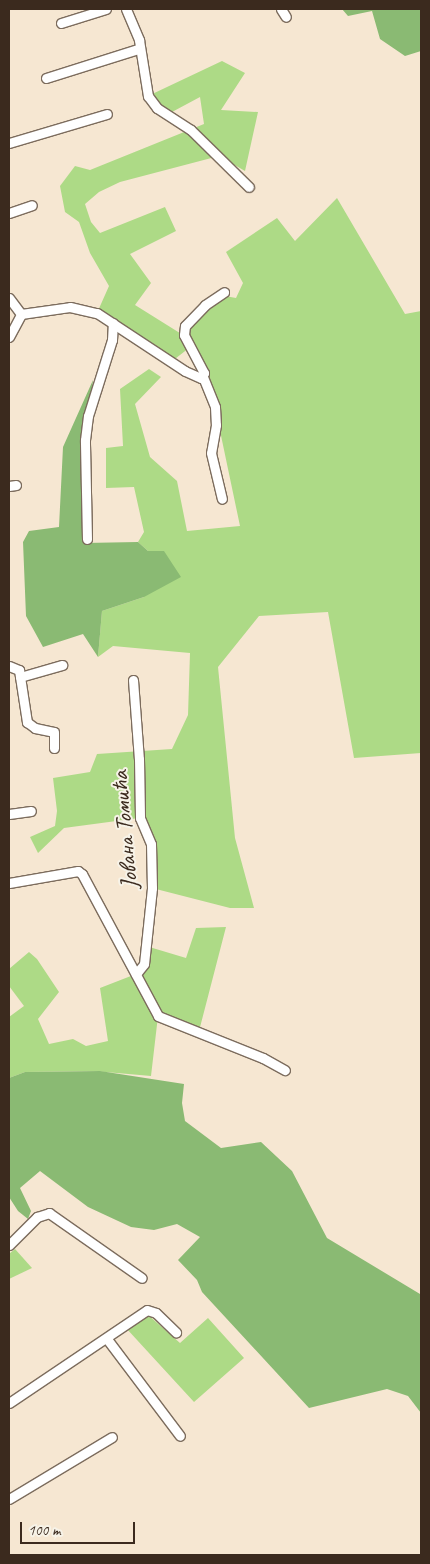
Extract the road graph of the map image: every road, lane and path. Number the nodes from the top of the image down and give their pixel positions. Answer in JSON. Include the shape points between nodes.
{"nodes":[{"id":1,"x":106,"y":9,"type":"edge"},
{"id":2,"x":126,"y":9,"type":"edge"},
{"id":3,"x":61,"y":23,"type":"dead end"},
{"id":4,"x":138,"y":49,"type":"junction"},
{"id":5,"x":46,"y":78,"type":"dead end"},
{"id":6,"x":107,"y":114,"type":"dead end"},
{"id":7,"x":9,"y":143,"type":"edge"},
{"id":8,"x":249,"y":187,"type":"dead end"},
{"id":9,"x":32,"y":205,"type":"dead end"},
{"id":10,"x":9,"y":212,"type":"edge"},
{"id":11,"x":224,"y":292,"type":"dead end"},
{"id":12,"x":9,"y":298,"type":"edge"},
{"id":13,"x":21,"y":314,"type":"junction"},
{"id":14,"x":113,"y":323,"type":"junction"},
{"id":15,"x":9,"y":337,"type":"edge"},
{"id":16,"x":203,"y":377,"type":"junction"},
{"id":17,"x":222,"y":499,"type":"dead end"},
{"id":18,"x":87,"y":539,"type":"dead end"},
{"id":19,"x":9,"y":666,"type":"edge"},
{"id":20,"x":62,"y":666,"type":"dead end"},
{"id":21,"x":20,"y":677,"type":"junction"},
{"id":22,"x":133,"y":680,"type":"dead end"},
{"id":23,"x":54,"y":748,"type":"dead end"},
{"id":24,"x":31,"y":811,"type":"dead end"},
{"id":25,"x":9,"y":814,"type":"edge"},
{"id":26,"x":9,"y":883,"type":"edge"},
{"id":27,"x":136,"y":974,"type":"junction"},
{"id":28,"x":285,"y":1070,"type":"dead end"},
{"id":29,"x":9,"y":1245,"type":"edge"},
{"id":30,"x":142,"y":1278,"type":"dead end"},
{"id":31,"x":176,"y":1332,"type":"dead end"},
{"id":32,"x":107,"y":1339,"type":"junction"},
{"id":33,"x":9,"y":1403,"type":"edge"},
{"id":34,"x":180,"y":1436,"type":"dead end"},
{"id":35,"x":112,"y":1437,"type":"dead end"},
{"id":36,"x":9,"y":1499,"type":"edge"}],
"edges":[{"from":1,"to":3,"type":"street"},
{"from":2,"to":4,"type":"street","via":[[139,40]]},
{"from":4,"to":5,"type":"street"},
{"from":4,"to":8,"type":"street","via":[[148,96],[157,108],[191,130]]},
{"from":6,"to":7,"type":"street"},
{"from":9,"to":10,"type":"street"},
{"from":11,"to":16,"type":"street","via":[[205,305],[185,326],[184,335]]},
{"from":12,"to":13,"type":"street"},
{"from":13,"to":14,"type":"street","via":[[70,307],[97,313]]},
{"from":13,"to":15,"type":"street"},
{"from":14,"to":16,"type":"street","via":[[185,371]]},
{"from":14,"to":18,"type":"street","via":[[112,340],[88,416],[85,440]]},
{"from":16,"to":17,"type":"street","via":[[215,407],[216,425],[211,453]]},
{"from":19,"to":21,"type":"street","via":[[17,668]]},
{"from":20,"to":21,"type":"street"},
{"from":21,"to":23,"type":"street","via":[[27,722],[35,728],[54,732]]},
{"from":22,"to":27,"type":"street","name":"Јована Томића","via":[[140,818],[151,844],[152,888],[144,964]]},
{"from":24,"to":25,"type":"street"},
{"from":26,"to":27,"type":"street","via":[[82,874]]},
{"from":27,"to":28,"type":"street","via":[[158,1016]]},
{"from":29,"to":30,"type":"street","via":[[37,1217],[49,1213]]},
{"from":31,"to":32,"type":"street","via":[[150,1310]]},
{"from":32,"to":33,"type":"street"},
{"from":32,"to":34,"type":"street"},
{"from":35,"to":36,"type":"street"}]}
